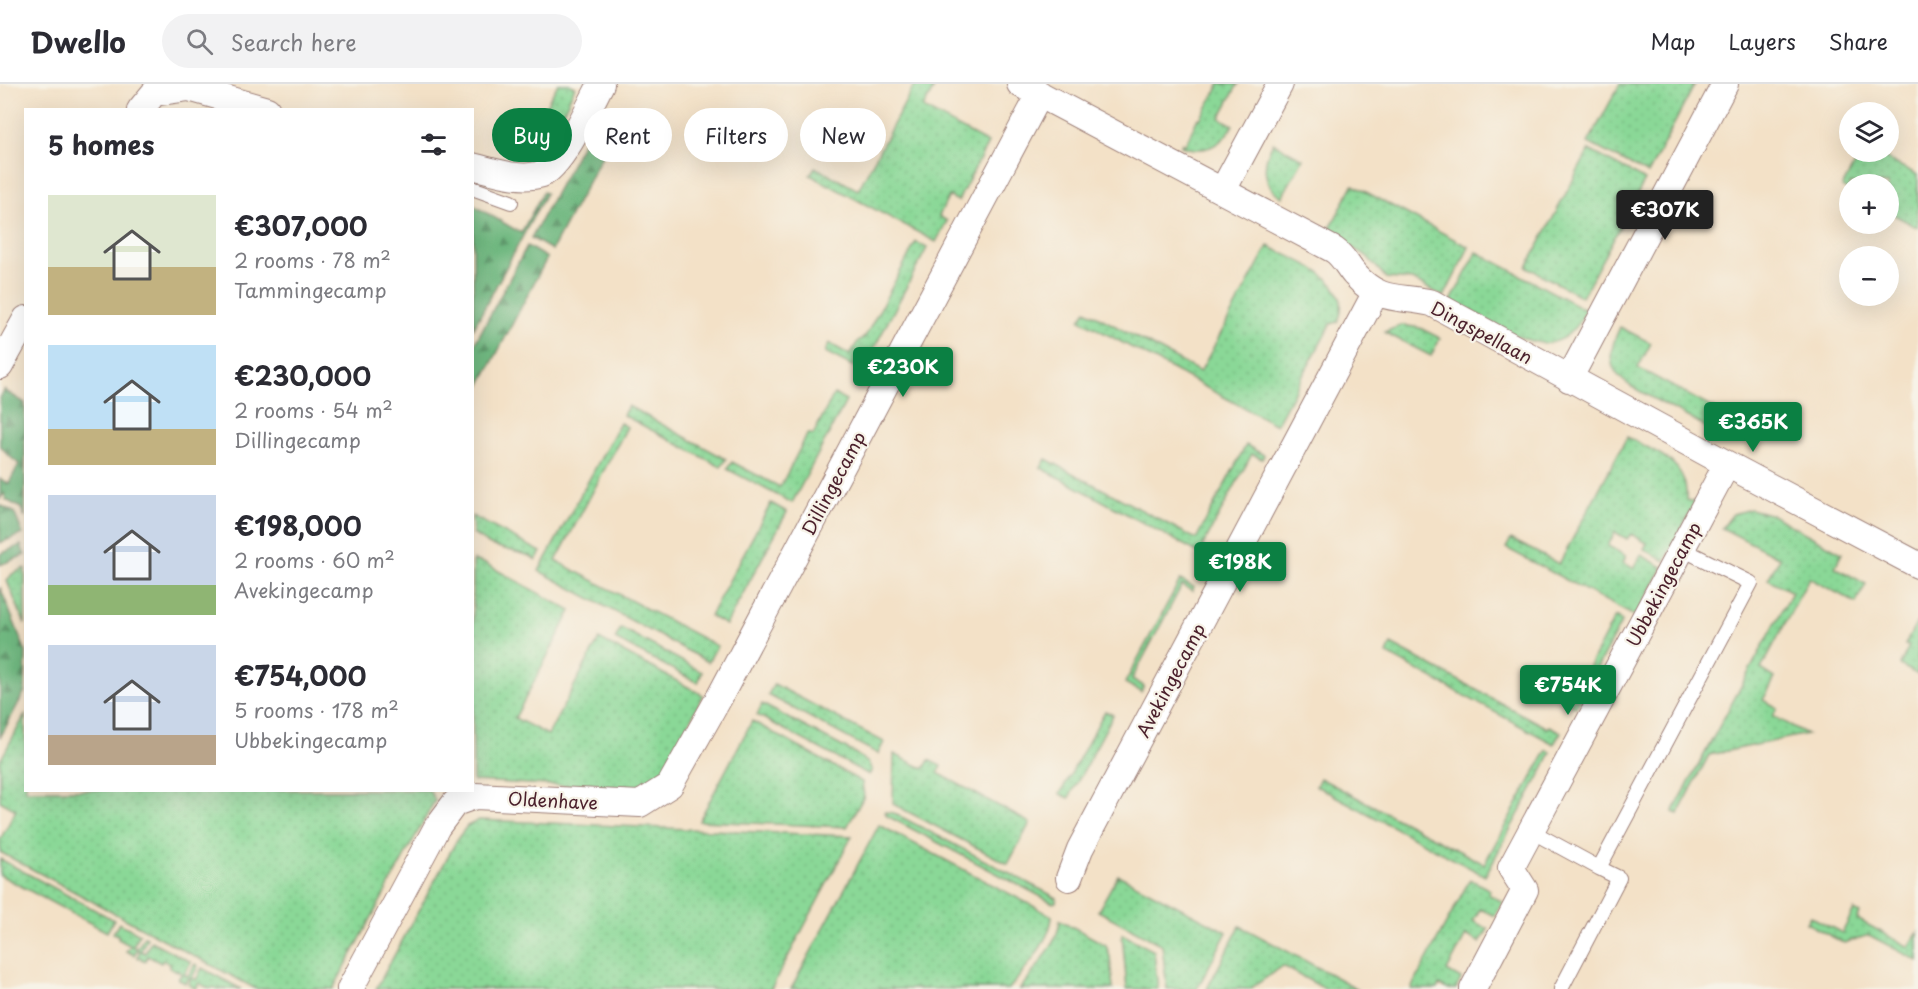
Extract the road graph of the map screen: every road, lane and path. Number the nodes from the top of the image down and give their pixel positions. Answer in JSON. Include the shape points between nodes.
{"nodes":[{"id":1,"x":601,"y":84,"type":"edge"},
{"id":2,"x":1280,"y":84,"type":"edge"},
{"id":3,"x":1725,"y":84,"type":"edge"},
{"id":4,"x":1030,"y":89,"type":"edge"},
{"id":5,"x":142,"y":108,"type":"edge"},
{"id":6,"x":260,"y":108,"type":"edge"},
{"id":7,"x":474,"y":166,"type":"edge"},
{"id":8,"x":474,"y":189,"type":"edge"},
{"id":9,"x":1223,"y":190,"type":"junction"},
{"id":10,"x":511,"y":202,"type":"dead end"},
{"id":11,"x":1376,"y":292,"type":"junction"},
{"id":12,"x":24,"y":323,"type":"edge"},
{"id":13,"x":0,"y":366,"type":"edge"},
{"id":14,"x":1569,"y":379,"type":"junction"},
{"id":15,"x":1727,"y":464,"type":"junction"},
{"id":16,"x":1682,"y":549,"type":"junction"},
{"id":17,"x":1916,"y":560,"type":"edge"},
{"id":18,"x":728,"y":681,"type":"joint"},
{"id":19,"x":1531,"y":831,"type":"junction"},
{"id":20,"x":1599,"y":868,"type":"junction"},
{"id":21,"x":1069,"y":878,"type":"dead end"},
{"id":22,"x":350,"y":989,"type":"edge"},
{"id":23,"x":1473,"y":989,"type":"edge"},
{"id":24,"x":1561,"y":989,"type":"edge"}],
"edges":[{"from":1,"to":7,"type":"street","via":[[561,156],[543,174],[513,177]]},
{"from":2,"to":9,"type":"street"},
{"from":3,"to":14,"type":"street"},
{"from":4,"to":9,"type":"street","name":"Dingspellaan"},
{"from":4,"to":18,"type":"street","name":"Dillingecamp"},
{"from":5,"to":6,"type":"street","via":[[154,93],[189,88]]},
{"from":8,"to":10,"type":"lane"},
{"from":9,"to":11,"type":"street","name":"Dingspellaan","via":[[1334,250]]},
{"from":11,"to":14,"type":"street","name":"Dingspellaan","via":[[1390,298],[1432,303]]},
{"from":11,"to":21,"type":"street","name":"Avekingecamp","via":[[1080,849]]},
{"from":12,"to":13,"type":"street"},
{"from":14,"to":15,"type":"street","name":"Dingspellaan"},
{"from":15,"to":16,"type":"street","name":"Ubbekingecamp"},
{"from":15,"to":17,"type":"street","name":"Dingspellaan"},
{"from":16,"to":19,"type":"street","name":"Ubbekingecamp"},
{"from":16,"to":20,"type":"lane","via":[[1750,583]]},
{"from":18,"to":22,"type":"street","name":"Oldenhave","via":[[670,785],[640,804],[475,796],[455,803],[437,827]]},
{"from":19,"to":20,"type":"lane"},
{"from":19,"to":23,"type":"street","name":"Ubbekingecamp","via":[[1511,868],[1525,890]]},
{"from":20,"to":24,"type":"lane","via":[[1619,879]]}]}
